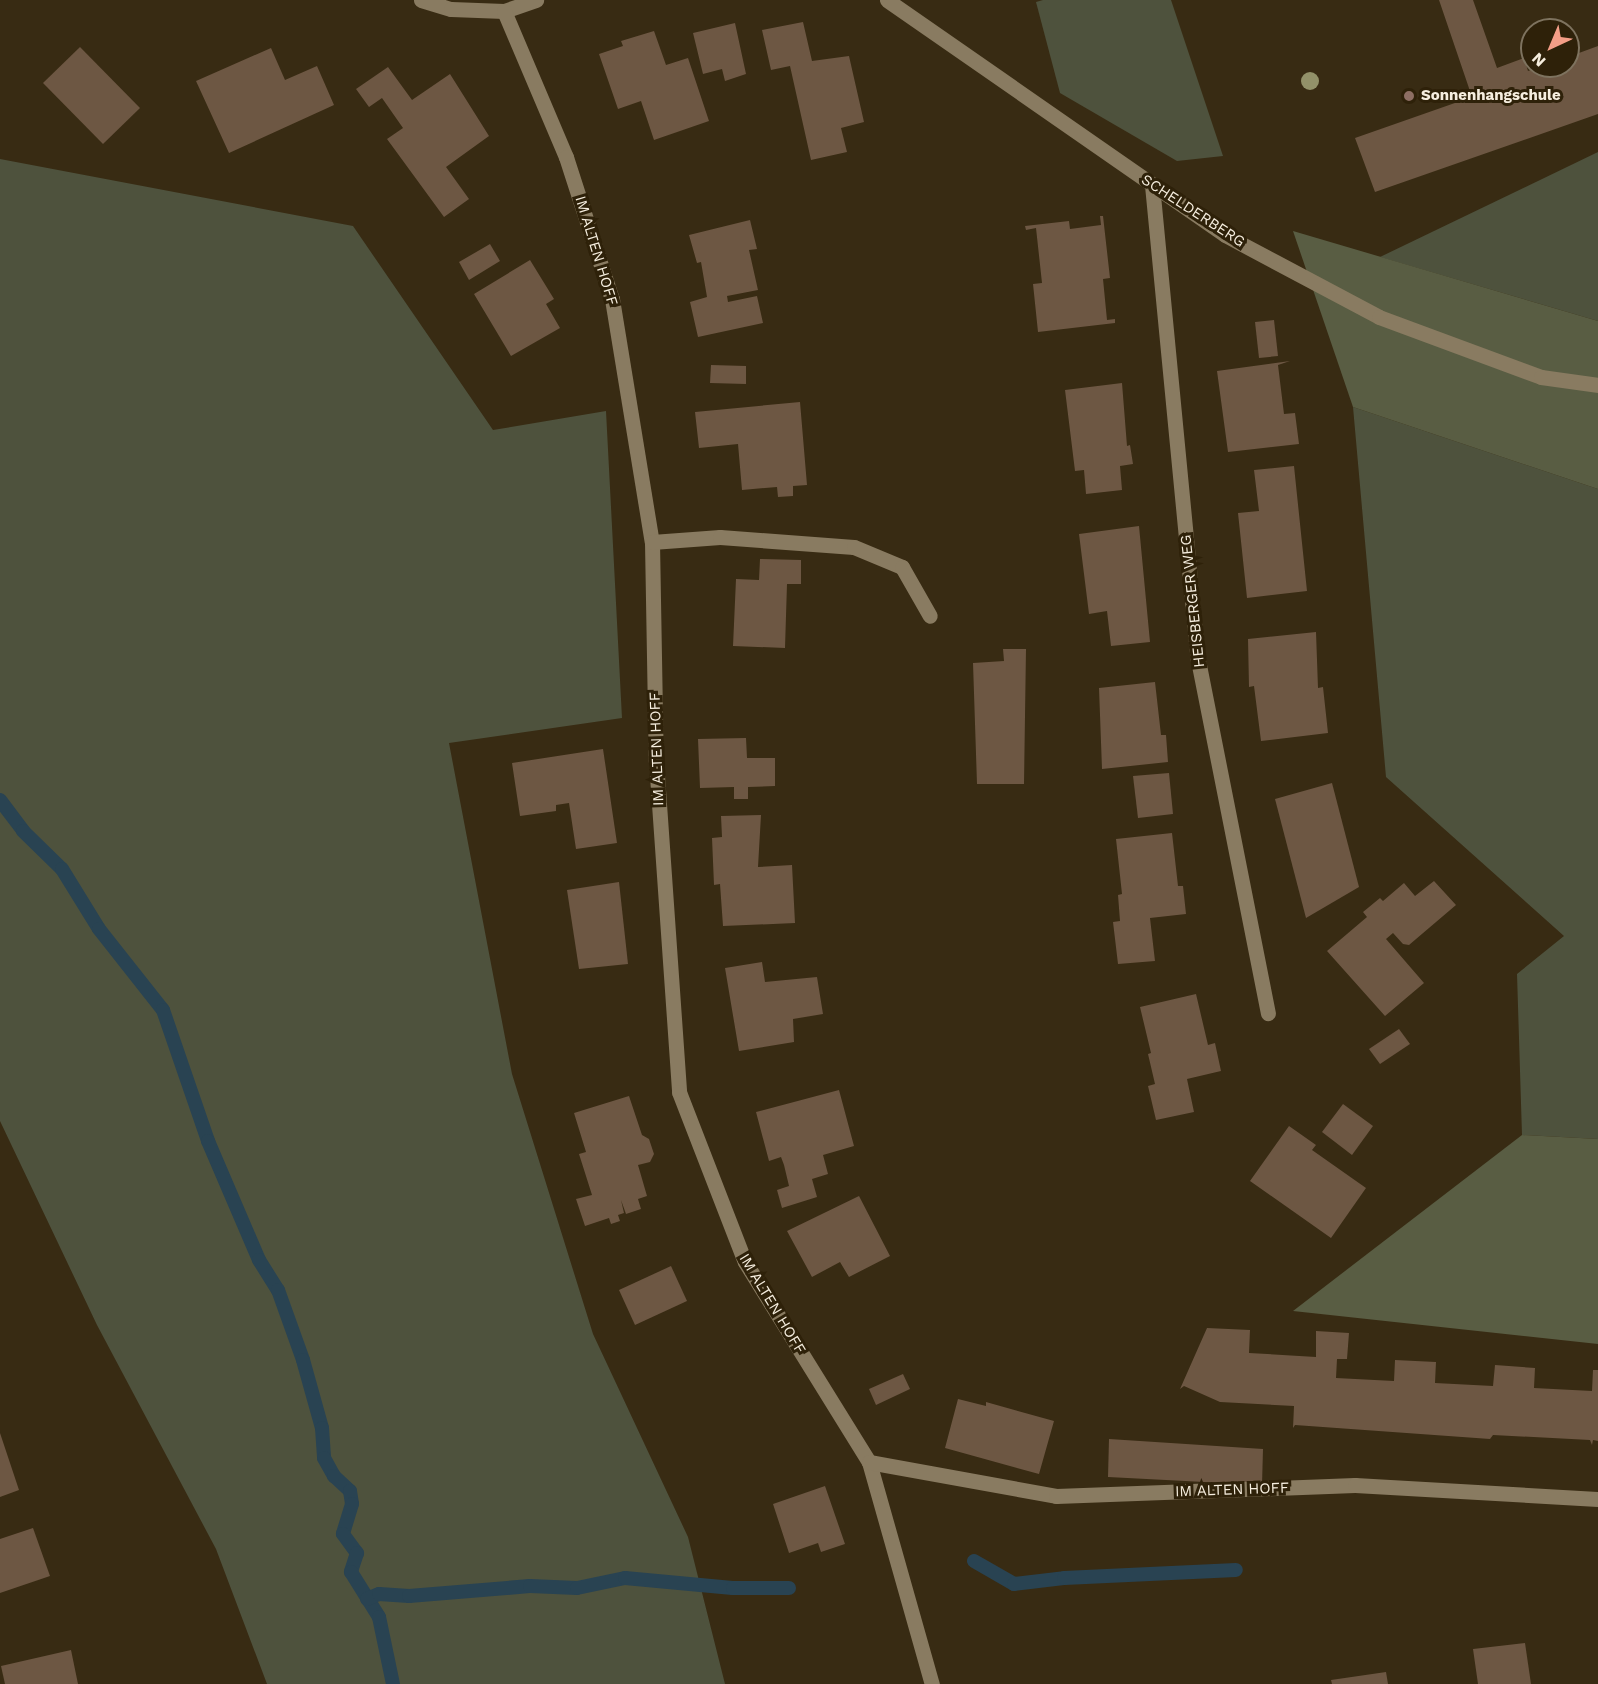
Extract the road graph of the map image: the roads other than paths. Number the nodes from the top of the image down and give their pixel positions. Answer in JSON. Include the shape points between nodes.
{"nodes":[{"id":1,"x":421,"y":0,"type":"edge"},
{"id":2,"x":536,"y":0,"type":"edge"},
{"id":3,"x":887,"y":0,"type":"edge"},
{"id":4,"x":504,"y":11,"type":"junction"},
{"id":5,"x":1152,"y":185,"type":"junction"},
{"id":6,"x":1598,"y":385,"type":"edge"},
{"id":7,"x":652,"y":542,"type":"junction"},
{"id":8,"x":930,"y":616,"type":"dead end"},
{"id":9,"x":1268,"y":1013,"type":"dead end"},
{"id":10,"x":869,"y":1462,"type":"junction"},
{"id":11,"x":1598,"y":1499,"type":"edge"},
{"id":12,"x":932,"y":1684,"type":"edge"}],
"edges":[{"from":1,"to":4,"type":"street","via":[[451,9]]},
{"from":2,"to":4,"type":"street"},
{"from":3,"to":5,"type":"street","name":"SCHELDERBERG"},
{"from":4,"to":7,"type":"street","name":"IM ALTEN HOFF","via":[[566,157],[612,299]]},
{"from":5,"to":6,"type":"street","name":"SCHELDERBERG","via":[[1225,235],[1379,317],[1541,377]]},
{"from":5,"to":9,"type":"street","name":"HEISBERGER WEG","via":[[1198,660]]},
{"from":7,"to":8,"type":"street","via":[[720,537],[854,547],[902,567]]},
{"from":7,"to":10,"type":"street","name":"IM ALTEN HOFF","via":[[656,761],[679,1092],[745,1262]]},
{"from":10,"to":11,"type":"street","name":"IM ALTEN HOFF","via":[[1056,1496],[1355,1485]]},
{"from":10,"to":12,"type":"street","name":"IM ALTEN HOFF"}]}
